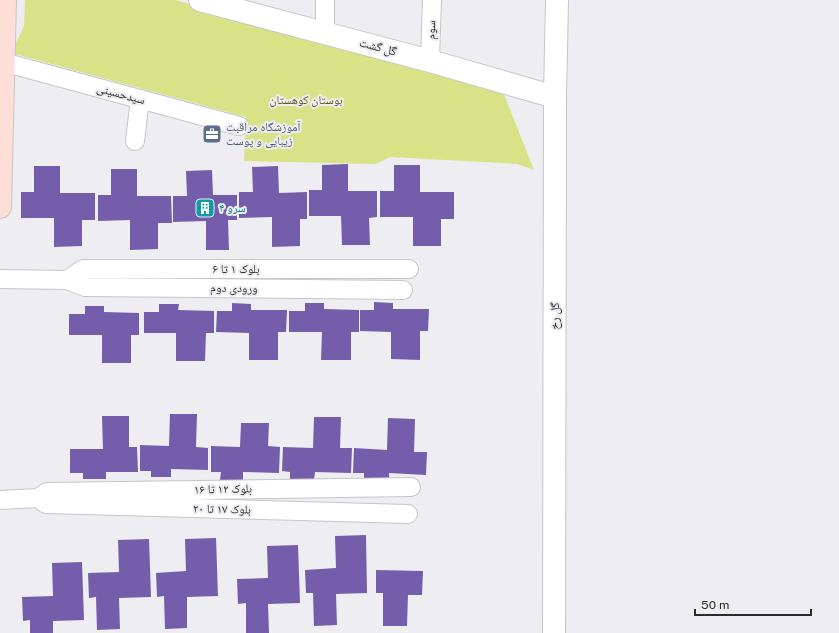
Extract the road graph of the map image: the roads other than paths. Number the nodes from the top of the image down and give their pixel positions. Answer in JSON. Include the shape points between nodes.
{"nodes":[{"id":1,"x":5,"y":0,"type":"edge"},
{"id":2,"x":325,"y":0,"type":"edge"},
{"id":3,"x":432,"y":0,"type":"edge"},
{"id":4,"x":557,"y":0,"type":"edge"},
{"id":5,"x":210,"y":1,"type":"edge"},
{"id":6,"x":325,"y":33,"type":"junction"},
{"id":7,"x":430,"y":61,"type":"junction"},
{"id":8,"x":4,"y":62,"type":"junction"},
{"id":9,"x":555,"y":97,"type":"junction"},
{"id":10,"x":140,"y":99,"type":"junction"},
{"id":11,"x":239,"y":126,"type":"dead end"},
{"id":12,"x":135,"y":141,"type":"dead end"},
{"id":13,"x":0,"y":207,"type":"edge"},
{"id":14,"x":409,"y":269,"type":"dead end"},
{"id":15,"x":0,"y":279,"type":"edge"},
{"id":16,"x":66,"y":280,"type":"junction"},
{"id":17,"x":403,"y":290,"type":"dead end"},
{"id":18,"x":411,"y":487,"type":"dead end"},
{"id":19,"x":38,"y":498,"type":"junction"},
{"id":20,"x":0,"y":500,"type":"edge"},
{"id":21,"x":408,"y":514,"type":"dead end"},
{"id":22,"x":554,"y":633,"type":"edge"}],
"edges":[{"from":1,"to":8,"type":"main road"},
{"from":2,"to":6,"type":"street"},
{"from":3,"to":7,"type":"street","name":"سوم"},
{"from":4,"to":9,"type":"street","name":"گل رخ"},
{"from":5,"to":6,"type":"street","name":"گل گشت"},
{"from":6,"to":7,"type":"street","name":"گل گشت"},
{"from":7,"to":9,"type":"street","name":"گل گشت"},
{"from":8,"to":10,"type":"street","name":"سیدحسینی"},
{"from":8,"to":13,"type":"main road"},
{"from":9,"to":22,"type":"street","name":"گل رخ"},
{"from":10,"to":11,"type":"street","name":"سیدحسینی"},
{"from":10,"to":12,"type":"street"},
{"from":14,"to":16,"type":"street","name":"بلوک ۱ تا ۶","via":[[83,269]]},
{"from":15,"to":16,"type":"street","name":"ورودی دوم"},
{"from":16,"to":17,"type":"street","name":"ورودی دوم","via":[[85,286]]},
{"from":18,"to":19,"type":"street","name":"بلوک ۱۲ تا ۱۶","via":[[47,492]]},
{"from":19,"to":20,"type":"street"},
{"from":19,"to":21,"type":"street","name":"بلوک ۱۷ تا ۲۰","via":[[46,504]]}]}
